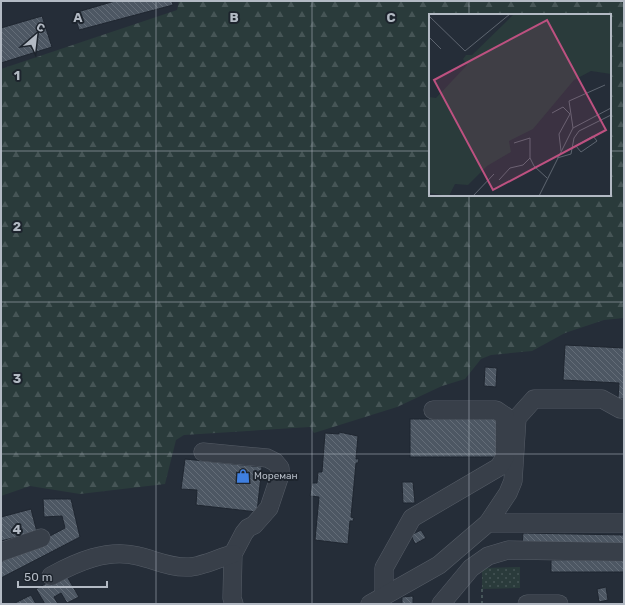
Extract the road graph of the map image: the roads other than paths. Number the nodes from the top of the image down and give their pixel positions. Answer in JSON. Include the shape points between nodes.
{"nodes":[{"id":1,"x":624,"y":409,"type":"edge"},
{"id":2,"x":433,"y":410,"type":"dead end"},
{"id":3,"x":202,"y":452,"type":"dead end"},
{"id":4,"x":488,"y":523,"type":"junction"},
{"id":5,"x":624,"y":523,"type":"edge"},
{"id":6,"x":41,"y":538,"type":"dead end"},
{"id":7,"x":1,"y":552,"type":"edge"},
{"id":8,"x":624,"y":552,"type":"edge"},
{"id":9,"x":233,"y":554,"type":"junction"},
{"id":10,"x":51,"y":576,"type":"dead end"},
{"id":11,"x":377,"y":600,"type":"edge"},
{"id":12,"x":234,"y":604,"type":"edge"},
{"id":13,"x":441,"y":604,"type":"edge"},
{"id":14,"x":527,"y":604,"type":"edge"},
{"id":15,"x":559,"y":604,"type":"edge"}],
"edges":[{"from":1,"to":4,"type":"street","via":[[602,399],[534,399],[517,418],[513,481]]},
{"from":2,"to":11,"type":"street","via":[[496,410],[505,416],[505,457],[499,468],[412,518],[384,568]]},
{"from":3,"to":9,"type":"street","via":[[267,458],[280,468],[269,508],[244,533]]},
{"from":4,"to":5,"type":"street"},
{"from":4,"to":11,"type":"street","via":[[439,565]]},
{"from":6,"to":7,"type":"street"},
{"from":8,"to":13,"type":"street","via":[[508,550],[488,556],[471,568]]},
{"from":9,"to":10,"type":"street","via":[[190,567],[161,563],[125,553],[86,560]]},
{"from":9,"to":12,"type":"street"},
{"from":14,"to":15,"type":"street"}]}
